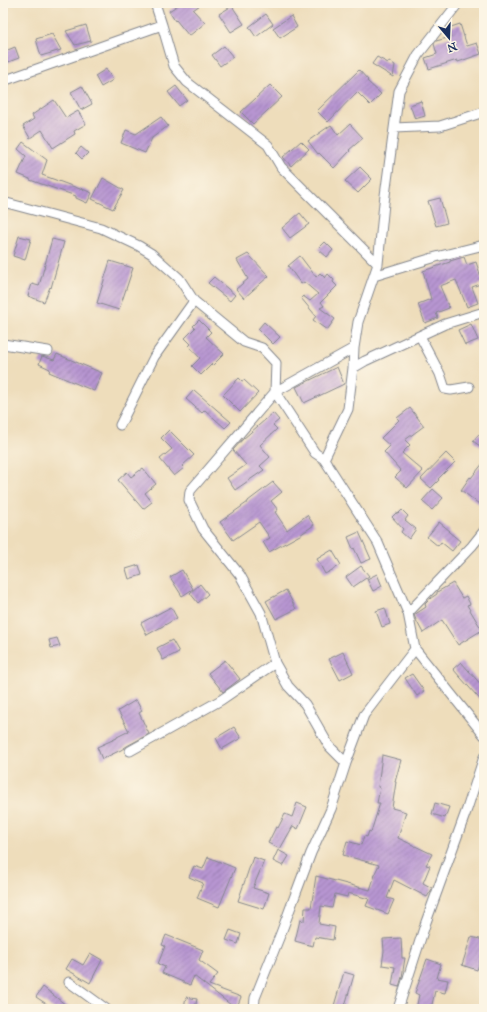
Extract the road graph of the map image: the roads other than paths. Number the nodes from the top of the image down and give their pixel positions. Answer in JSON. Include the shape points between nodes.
{"nodes":[{"id":1,"x":155,"y":3,"type":"edge"},
{"id":2,"x":455,"y":3,"type":"edge"},
{"id":3,"x":162,"y":25,"type":"junction"},
{"id":4,"x":3,"y":81,"type":"edge"},
{"id":5,"x":484,"y":112,"type":"edge"},
{"id":6,"x":394,"y":128,"type":"junction"},
{"id":7,"x":3,"y":202,"type":"edge"},
{"id":8,"x":484,"y":245,"type":"edge"},
{"id":9,"x":378,"y":264,"type":"junction"},
{"id":10,"x":374,"y":276,"type":"junction"},
{"id":11,"x":194,"y":301,"type":"junction"},
{"id":12,"x":484,"y":312,"type":"edge"},
{"id":13,"x":420,"y":336,"type":"junction"},
{"id":14,"x":3,"y":344,"type":"edge"},
{"id":15,"x":354,"y":348,"type":"junction"},
{"id":16,"x":48,"y":351,"type":"dead end"},
{"id":17,"x":353,"y":368,"type":"junction"},
{"id":18,"x":469,"y":387,"type":"dead end"},
{"id":19,"x":275,"y":392,"type":"junction"},
{"id":20,"x":120,"y":425,"type":"dead end"},
{"id":21,"x":324,"y":459,"type":"junction"},
{"id":22,"x":484,"y":531,"type":"edge"},
{"id":23,"x":408,"y":613,"type":"junction"},
{"id":24,"x":415,"y":649,"type":"junction"},
{"id":25,"x":275,"y":663,"type":"junction"},
{"id":26,"x":483,"y":730,"type":"edge"},
{"id":27,"x":130,"y":751,"type":"dead end"},
{"id":28,"x":484,"y":757,"type":"edge"},
{"id":29,"x":346,"y":763,"type":"junction"},
{"id":30,"x":69,"y":982,"type":"dead end"},
{"id":31,"x":106,"y":1009,"type":"edge"},
{"id":32,"x":254,"y":1009,"type":"edge"},
{"id":33,"x":398,"y":1009,"type":"edge"}],
"edges":[{"from":1,"to":3,"type":"street"},
{"from":2,"to":6,"type":"street","via":[[456,6],[418,56],[399,91]]},
{"from":3,"to":4,"type":"street"},
{"from":3,"to":9,"type":"street","via":[[174,66],[187,82],[268,145],[281,167]]},
{"from":5,"to":6,"type":"street","via":[[440,126]]},
{"from":6,"to":9,"type":"street"},
{"from":7,"to":11,"type":"street","via":[[101,228],[139,246],[179,278]]},
{"from":8,"to":10,"type":"street"},
{"from":9,"to":10,"type":"street"},
{"from":10,"to":15,"type":"street","via":[[358,322]]},
{"from":11,"to":19,"type":"street","via":[[244,342],[262,348],[276,363]]},
{"from":11,"to":20,"type":"street","via":[[154,357]]},
{"from":12,"to":13,"type":"street","via":[[445,324]]},
{"from":13,"to":17,"type":"street"},
{"from":13,"to":18,"type":"street","via":[[445,389]]},
{"from":14,"to":16,"type":"street"},
{"from":15,"to":17,"type":"street"},
{"from":15,"to":19,"type":"street"},
{"from":17,"to":21,"type":"street","via":[[348,409]]},
{"from":19,"to":21,"type":"street","via":[[315,453]]},
{"from":19,"to":25,"type":"street","via":[[190,491],[190,500],[203,529],[240,575],[261,613]]},
{"from":21,"to":23,"type":"street","via":[[378,543]]},
{"from":22,"to":23,"type":"street"},
{"from":23,"to":24,"type":"street"},
{"from":24,"to":26,"type":"street"},
{"from":24,"to":29,"type":"street","via":[[364,715]]},
{"from":25,"to":27,"type":"street","via":[[221,700]]},
{"from":25,"to":29,"type":"street","via":[[288,686],[305,704],[329,746]]},
{"from":28,"to":33,"type":"street"},
{"from":29,"to":32,"type":"street","via":[[331,808],[310,853],[255,998]]},
{"from":30,"to":31,"type":"street"}]}
